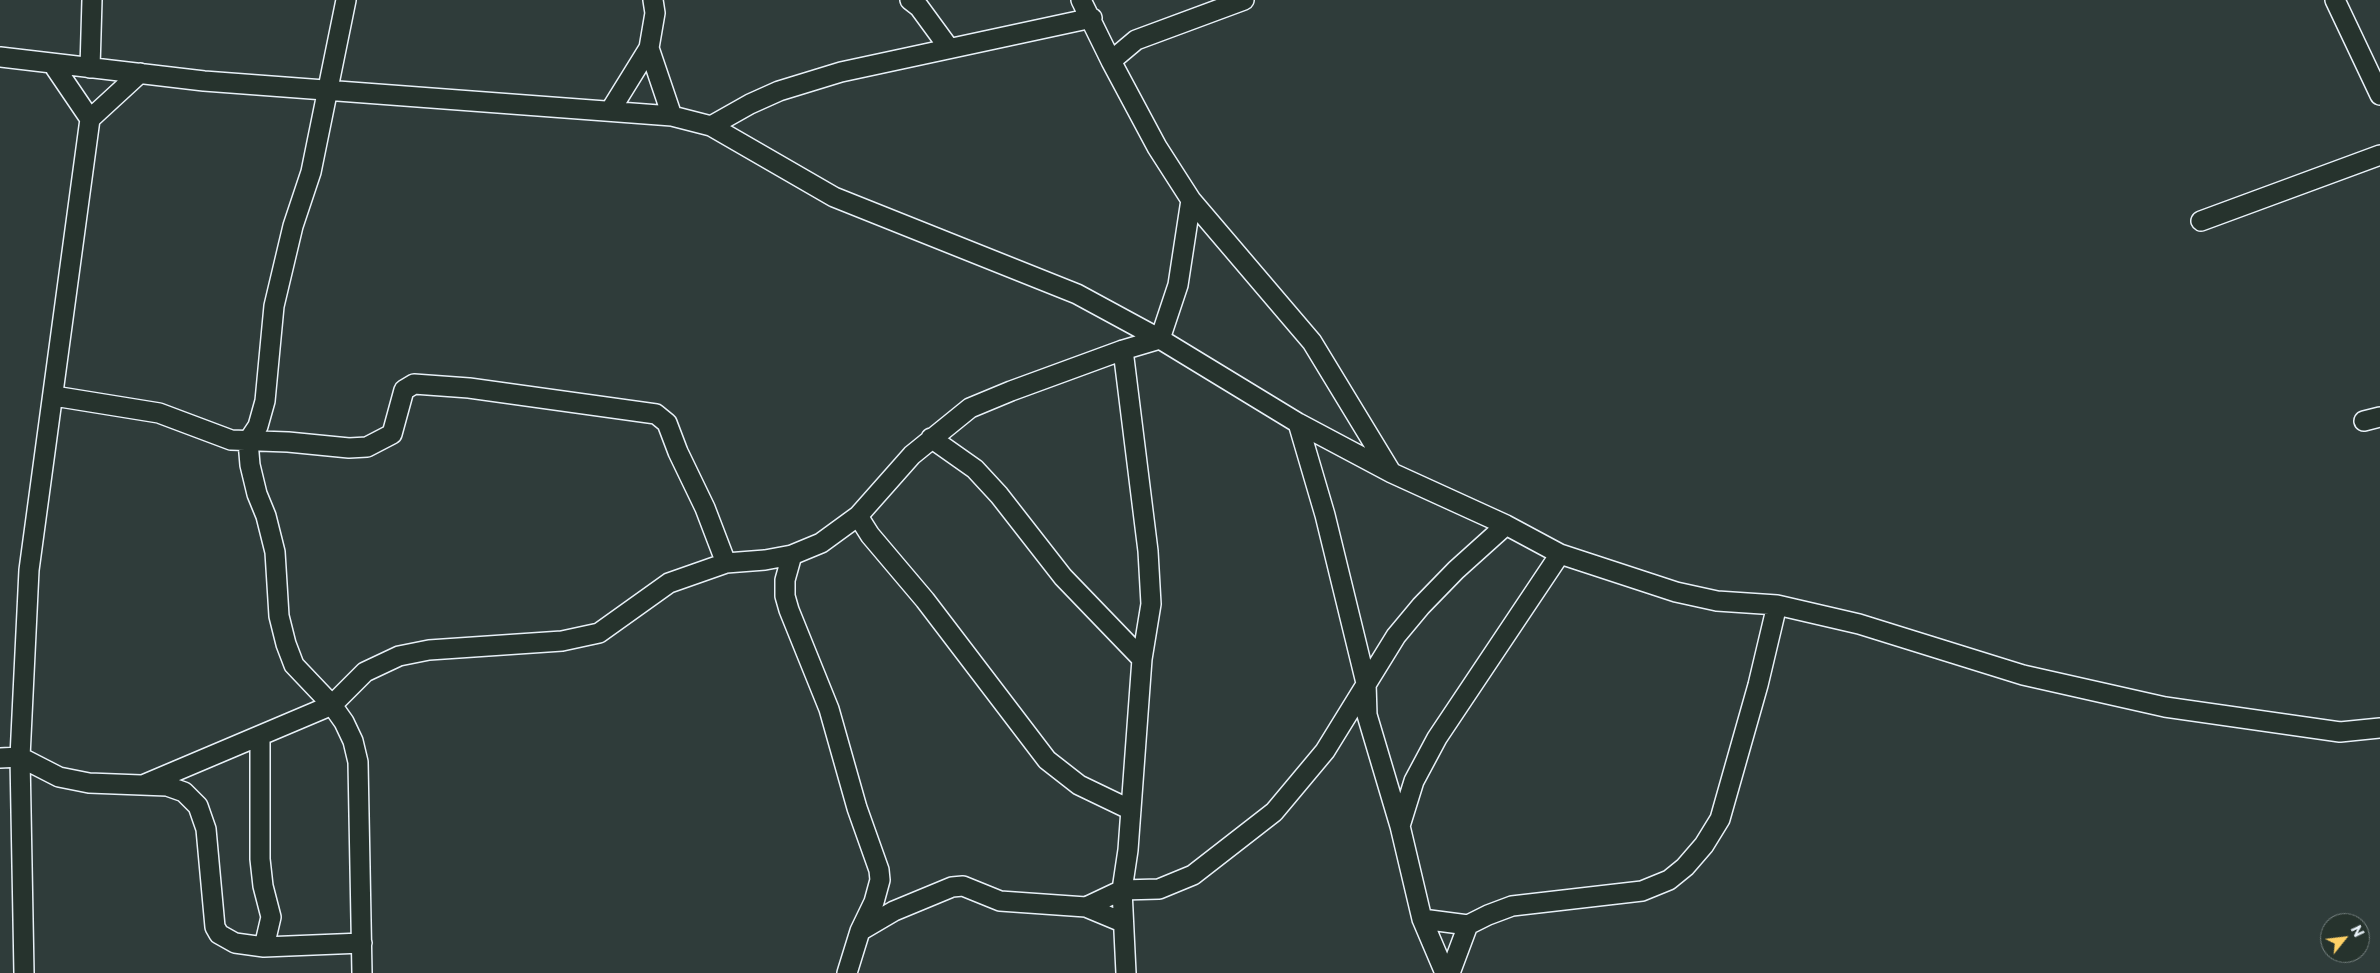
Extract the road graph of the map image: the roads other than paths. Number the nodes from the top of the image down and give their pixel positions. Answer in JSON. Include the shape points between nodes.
{"nodes":[{"id":1,"x":92,"y":0,"type":"edge"},
{"id":2,"x":346,"y":0,"type":"edge"},
{"id":3,"x":653,"y":0,"type":"edge"},
{"id":4,"x":910,"y":0,"type":"edge"},
{"id":5,"x":1082,"y":0,"type":"edge"},
{"id":6,"x":1244,"y":0,"type":"edge"},
{"id":7,"x":2336,"y":0,"type":"edge"},
{"id":8,"x":1092,"y":18,"type":"junction"},
{"id":9,"x":649,"y":48,"type":"junction"},
{"id":10,"x":949,"y":48,"type":"junction"},
{"id":11,"x":0,"y":57,"type":"edge"},
{"id":12,"x":1111,"y":61,"type":"junction"},
{"id":13,"x":52,"y":63,"type":"junction"},
{"id":14,"x":90,"y":68,"type":"junction"},
{"id":15,"x":140,"y":73,"type":"junction"},
{"id":16,"x":328,"y":91,"type":"junction"},
{"id":17,"x":2380,"y":95,"type":"edge"},
{"id":18,"x":610,"y":111,"type":"junction"},
{"id":19,"x":672,"y":116,"type":"junction"},
{"id":20,"x":90,"y":119,"type":"junction"},
{"id":21,"x":711,"y":126,"type":"junction"},
{"id":22,"x":2380,"y":155,"type":"edge"},
{"id":23,"x":1191,"y":200,"type":"junction"},
{"id":24,"x":2201,"y":221,"type":"dead end"},
{"id":25,"x":1160,"y":339,"type":"junction"},
{"id":26,"x":1123,"y":350,"type":"junction"},
{"id":27,"x":54,"y":396,"type":"junction"},
{"id":28,"x":1298,"y":423,"type":"junction"},
{"id":29,"x":931,"y":438,"type":"junction"},
{"id":30,"x":248,"y":441,"type":"junction"},
{"id":31,"x":1392,"y":473,"type":"junction"},
{"id":32,"x":858,"y":516,"type":"junction"},
{"id":33,"x":1506,"y":525,"type":"junction"},
{"id":34,"x":1560,"y":554,"type":"junction"},
{"id":35,"x":792,"y":555,"type":"junction"},
{"id":36,"x":726,"y":563,"type":"junction"},
{"id":37,"x":1777,"y":605,"type":"junction"},
{"id":38,"x":1142,"y":659,"type":"junction"},
{"id":39,"x":1366,"y":684,"type":"junction"},
{"id":40,"x":332,"y":705,"type":"junction"},
{"id":41,"x":2380,"y":728,"type":"edge"},
{"id":42,"x":260,"y":737,"type":"junction"},
{"id":43,"x":20,"y":757,"type":"junction"},
{"id":44,"x":0,"y":758,"type":"edge"},
{"id":45,"x":143,"y":785,"type":"junction"},
{"id":46,"x":1131,"y":810,"type":"junction"},
{"id":47,"x":1400,"y":826,"type":"junction"},
{"id":48,"x":1122,"y":890,"type":"junction"},
{"id":49,"x":1086,"y":906,"type":"junction"},
{"id":50,"x":1422,"y":919,"type":"junction"},
{"id":51,"x":1122,"y":922,"type":"junction"},
{"id":52,"x":1468,"y":925,"type":"junction"},
{"id":53,"x":860,"y":931,"type":"junction"},
{"id":54,"x":362,"y":943,"type":"junction"},
{"id":55,"x":264,"y":947,"type":"junction"},
{"id":56,"x":24,"y":973,"type":"edge"},
{"id":57,"x":362,"y":973,"type":"edge"},
{"id":58,"x":847,"y":973,"type":"edge"},
{"id":59,"x":1126,"y":973,"type":"edge"},
{"id":60,"x":1445,"y":973,"type":"edge"},
{"id":61,"x":1450,"y":973,"type":"edge"}],
"edges":[{"from":1,"to":14,"type":"street"},
{"from":2,"to":16,"type":"street"},
{"from":3,"to":9,"type":"street","via":[[655,13]]},
{"from":4,"to":10,"type":"street"},
{"from":5,"to":8,"type":"street"},
{"from":6,"to":12,"type":"street","via":[[1136,40]]},
{"from":7,"to":17,"type":"street"},
{"from":8,"to":10,"type":"street"},
{"from":8,"to":12,"type":"street"},
{"from":9,"to":18,"type":"street"},
{"from":9,"to":19,"type":"street"},
{"from":10,"to":21,"type":"street","via":[[841,72],[779,91]]},
{"from":11,"to":13,"type":"street"},
{"from":12,"to":23,"type":"street","via":[[1157,146]]},
{"from":13,"to":14,"type":"street"},
{"from":13,"to":20,"type":"street"},
{"from":14,"to":15,"type":"street"},
{"from":15,"to":16,"type":"street"},
{"from":15,"to":20,"type":"street"},
{"from":16,"to":18,"type":"street"},
{"from":16,"to":30,"type":"street","via":[[311,172],[293,226],[274,306],[265,402],[258,426]]},
{"from":18,"to":19,"type":"street"},
{"from":19,"to":21,"type":"street"},
{"from":20,"to":27,"type":"street"},
{"from":21,"to":25,"type":"street","via":[[834,196],[1077,294]]},
{"from":22,"to":24,"type":"street"},
{"from":23,"to":25,"type":"street","via":[[1178,285]]},
{"from":23,"to":31,"type":"street","via":[[1312,342]]},
{"from":25,"to":26,"type":"street"},
{"from":25,"to":28,"type":"street"},
{"from":26,"to":29,"type":"street","via":[[970,408]]},
{"from":26,"to":38,"type":"street","via":[[1148,551],[1151,604]]},
{"from":27,"to":30,"type":"street","via":[[159,413],[215,436]]},
{"from":27,"to":43,"type":"street","via":[[29,570]]},
{"from":28,"to":31,"type":"street"},
{"from":28,"to":39,"type":"street","via":[[1325,515]]},
{"from":29,"to":32,"type":"street","via":[[894,473]]},
{"from":29,"to":38,"type":"street","via":[[975,469],[1063,577]]},
{"from":30,"to":36,"type":"street","via":[[367,447],[392,434],[404,390],[414,384],[468,388],[656,414],[667,423]]},
{"from":30,"to":40,"type":"street","via":[[257,494],[275,552],[279,616],[286,644],[294,665]]},
{"from":31,"to":33,"type":"street"},
{"from":32,"to":35,"type":"street","via":[[821,543]]},
{"from":32,"to":46,"type":"street","via":[[1047,760],[1079,785]]},
{"from":33,"to":34,"type":"street"},
{"from":33,"to":39,"type":"street","via":[[1420,606],[1396,636]]},
{"from":34,"to":37,"type":"street","via":[[1676,592],[1717,601]]},
{"from":34,"to":47,"type":"street","via":[[1437,738],[1414,781]]},
{"from":35,"to":36,"type":"street"},
{"from":35,"to":53,"type":"street","via":[[785,580],[785,596],[829,709],[857,808],[879,870],[880,880],[874,902]]},
{"from":36,"to":40,"type":"street","via":[[669,583],[599,633],[562,641],[429,650],[399,656],[365,672]]},
{"from":37,"to":41,"type":"street","via":[[1859,624],[2023,675],[2165,707],[2340,732]]},
{"from":37,"to":52,"type":"street","via":[[1720,819],[1685,867],[1669,880],[1642,891],[1512,906]]},
{"from":38,"to":46,"type":"street"},
{"from":39,"to":47,"type":"street","via":[[1367,715]]},
{"from":39,"to":48,"type":"street","via":[[1325,751],[1274,812],[1194,875],[1159,888]]},
{"from":40,"to":42,"type":"street"},
{"from":40,"to":54,"type":"street","via":[[352,741],[358,762]]},
{"from":42,"to":45,"type":"street"},
{"from":42,"to":55,"type":"street","via":[[260,859],[271,917]]},
{"from":43,"to":44,"type":"street"},
{"from":43,"to":45,"type":"street","via":[[59,777],[90,783]]},
{"from":43,"to":56,"type":"street"},
{"from":45,"to":55,"type":"street","via":[[167,786],[184,792],[198,806],[206,829],[218,934],[235,943]]},
{"from":46,"to":48,"type":"street"},
{"from":47,"to":50,"type":"street"},
{"from":48,"to":49,"type":"street"},
{"from":48,"to":51,"type":"street"},
{"from":49,"to":51,"type":"street"},
{"from":49,"to":53,"type":"street","via":[[1000,901],[964,886],[952,887],[894,911]]},
{"from":50,"to":52,"type":"street"},
{"from":50,"to":60,"type":"street"},
{"from":51,"to":59,"type":"street"},
{"from":52,"to":61,"type":"street"},
{"from":53,"to":58,"type":"street"},
{"from":54,"to":55,"type":"street"},
{"from":54,"to":57,"type":"street"}]}
